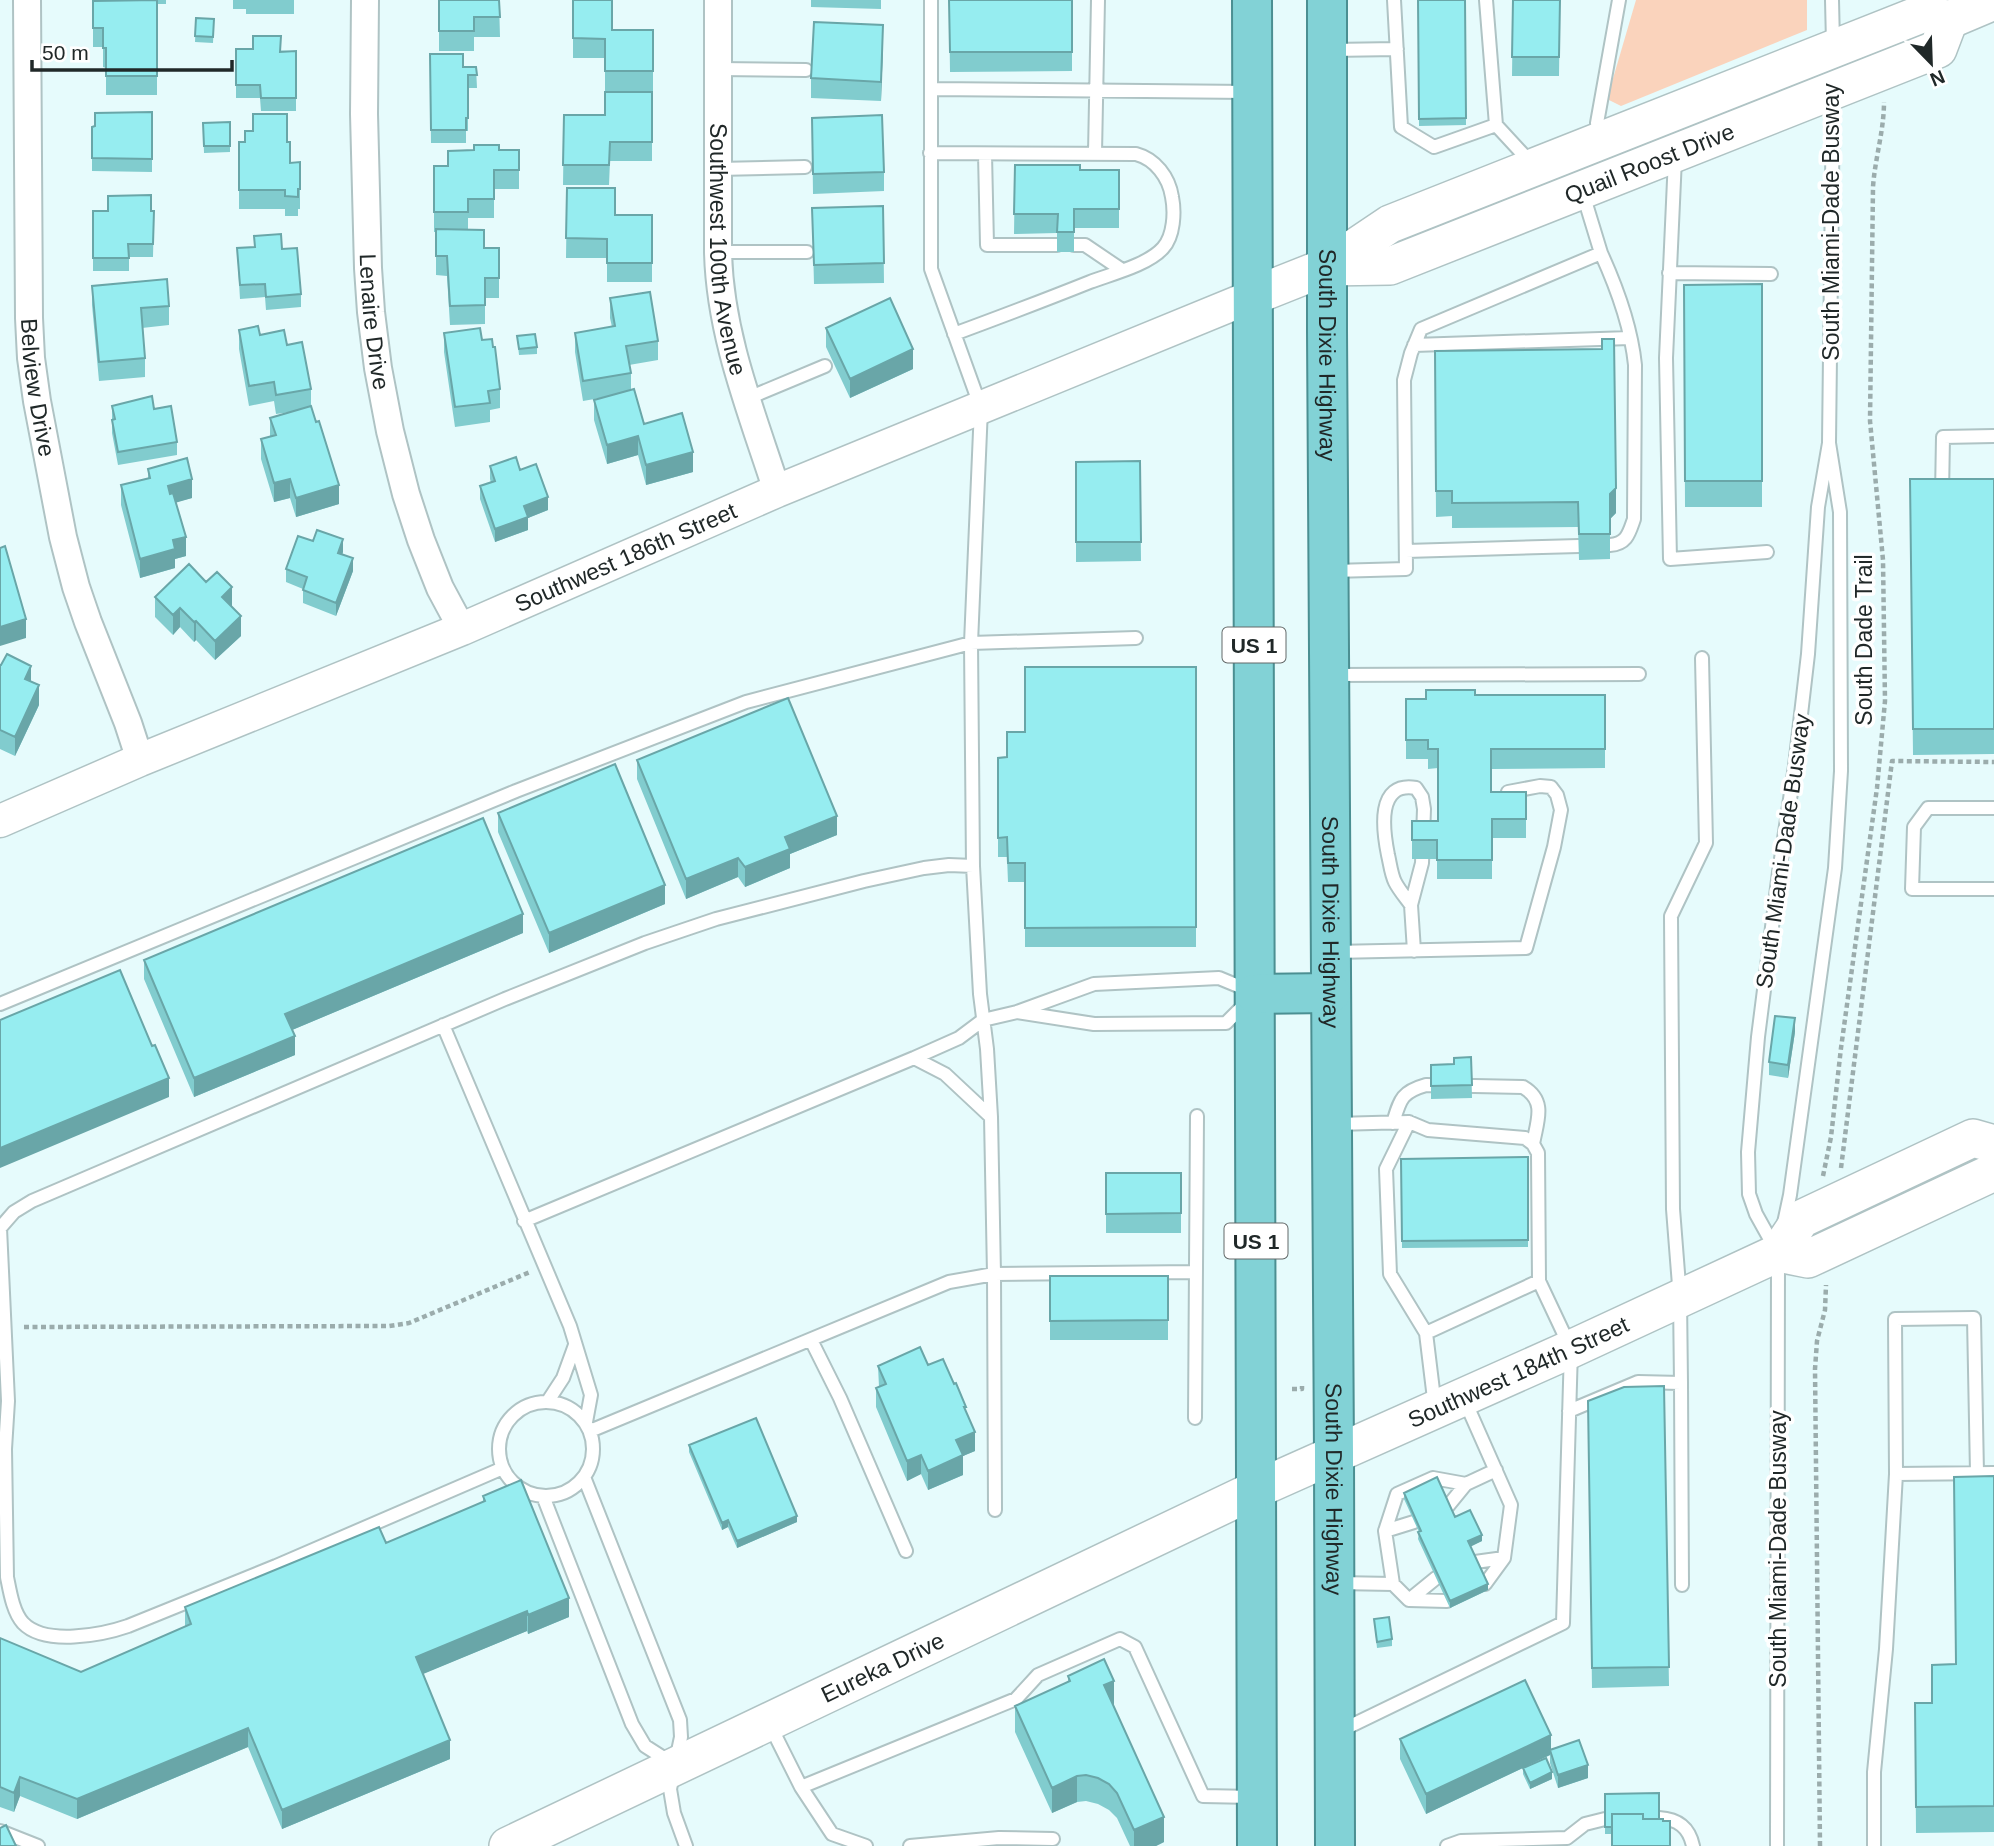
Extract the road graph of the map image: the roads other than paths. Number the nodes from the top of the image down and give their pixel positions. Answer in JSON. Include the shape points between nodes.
{"nodes":[{"id":1,"x":27,"y":0,"type":"edge"},
{"id":2,"x":365,"y":0,"type":"edge"},
{"id":3,"x":718,"y":0,"type":"edge"},
{"id":4,"x":930,"y":0,"type":"edge"},
{"id":5,"x":1098,"y":0,"type":"edge"},
{"id":6,"x":1252,"y":0,"type":"edge"},
{"id":7,"x":1327,"y":0,"type":"edge"},
{"id":8,"x":1394,"y":0,"type":"edge"},
{"id":9,"x":1486,"y":0,"type":"edge"},
{"id":10,"x":1619,"y":0,"type":"edge"},
{"id":11,"x":1832,"y":0,"type":"edge"},
{"id":12,"x":1973,"y":7,"type":"edge"},
{"id":13,"x":1397,"y":49,"type":"junction"},
{"id":14,"x":1327,"y":50,"type":"junction"},
{"id":15,"x":718,"y":69,"type":"junction"},
{"id":16,"x":806,"y":70,"type":"dead end"},
{"id":17,"x":1833,"y":70,"type":"junction"},
{"id":18,"x":931,"y":89,"type":"junction"},
{"id":19,"x":1097,"y":89,"type":"junction"},
{"id":20,"x":1252,"y":92,"type":"junction"},
{"id":21,"x":1496,"y":125,"type":"junction"},
{"id":22,"x":1603,"y":140,"type":"junction"},
{"id":23,"x":930,"y":153,"type":"junction"},
{"id":24,"x":1095,"y":153,"type":"junction"},
{"id":25,"x":985,"y":154,"type":"junction"},
{"id":26,"x":1675,"y":154,"type":"junction"},
{"id":27,"x":805,"y":167,"type":"dead end"},
{"id":28,"x":1534,"y":167,"type":"junction"},
{"id":29,"x":718,"y":169,"type":"junction"},
{"id":30,"x":1582,"y":191,"type":"junction"},
{"id":31,"x":1057,"y":245,"type":"edge"},
{"id":32,"x":1074,"y":245,"type":"edge"},
{"id":33,"x":718,"y":252,"type":"junction"},
{"id":34,"x":807,"y":252,"type":"dead end"},
{"id":35,"x":1601,"y":253,"type":"junction"},
{"id":36,"x":1326,"y":267,"type":"junction"},
{"id":37,"x":1122,"y":270,"type":"junction"},
{"id":38,"x":1669,"y":273,"type":"junction"},
{"id":39,"x":1771,"y":274,"type":"dead end"},
{"id":40,"x":1253,"y":296,"type":"junction"},
{"id":41,"x":954,"y":334,"type":"junction"},
{"id":42,"x":1629,"y":338,"type":"junction"},
{"id":43,"x":1414,"y":345,"type":"junction"},
{"id":44,"x":825,"y":366,"type":"dead end"},
{"id":45,"x":747,"y":399,"type":"junction"},
{"id":46,"x":981,"y":408,"type":"junction"},
{"id":47,"x":1994,"y":436,"type":"edge"},
{"id":48,"x":1829,"y":443,"type":"junction"},
{"id":49,"x":777,"y":491,"type":"junction"},
{"id":50,"x":1942,"y":505,"type":"edge"},
{"id":51,"x":1610,"y":545,"type":"edge"},
{"id":52,"x":1579,"y":546,"type":"edge"},
{"id":53,"x":1406,"y":551,"type":"junction"},
{"id":54,"x":1767,"y":552,"type":"dead end"},
{"id":55,"x":1328,"y":571,"type":"junction"},
{"id":56,"x":462,"y":629,"type":"junction"},
{"id":57,"x":1136,"y":638,"type":"dead end"},
{"id":58,"x":971,"y":643,"type":"junction"},
{"id":59,"x":1702,"y":658,"type":"dead end"},
{"id":60,"x":1639,"y":674,"type":"dead end"},
{"id":61,"x":1329,"y":675,"type":"junction"},
{"id":62,"x":140,"y":760,"type":"junction"},
{"id":63,"x":1508,"y":792,"type":"edge"},
{"id":64,"x":1994,"y":808,"type":"edge"},
{"id":65,"x":0,"y":821,"type":"edge"},
{"id":66,"x":973,"y":866,"type":"junction"},
{"id":67,"x":1994,"y":889,"type":"edge"},
{"id":68,"x":1411,"y":905,"type":"junction"},
{"id":69,"x":1414,"y":951,"type":"junction"},
{"id":70,"x":1331,"y":952,"type":"junction"},
{"id":71,"x":1331,"y":993,"type":"junction"},
{"id":72,"x":1255,"y":994,"type":"junction"},
{"id":73,"x":0,"y":1004,"type":"edge"},
{"id":74,"x":1017,"y":1013,"type":"junction"},
{"id":75,"x":983,"y":1020,"type":"junction"},
{"id":76,"x":443,"y":1025,"type":"junction"},
{"id":77,"x":914,"y":1058,"type":"junction"},
{"id":78,"x":1197,"y":1116,"type":"dead end"},
{"id":79,"x":991,"y":1117,"type":"junction"},
{"id":80,"x":1409,"y":1122,"type":"junction"},
{"id":81,"x":1393,"y":1123,"type":"junction"},
{"id":82,"x":1332,"y":1124,"type":"junction"},
{"id":83,"x":1533,"y":1143,"type":"junction"},
{"id":84,"x":1994,"y":1144,"type":"edge"},
{"id":85,"x":1994,"y":1172,"type":"edge"},
{"id":86,"x":524,"y":1221,"type":"junction"},
{"id":87,"x":1777,"y":1253,"type":"junction"},
{"id":88,"x":1196,"y":1272,"type":"junction"},
{"id":89,"x":994,"y":1274,"type":"junction"},
{"id":90,"x":1539,"y":1281,"type":"junction"},
{"id":91,"x":1680,"y":1298,"type":"junction"},
{"id":92,"x":1426,"y":1333,"type":"junction"},
{"id":93,"x":811,"y":1340,"type":"junction"},
{"id":94,"x":576,"y":1345,"type":"junction"},
{"id":95,"x":1571,"y":1349,"type":"junction"},
{"id":96,"x":1681,"y":1382,"type":"junction"},
{"id":97,"x":548,"y":1401,"type":"junction"},
{"id":98,"x":1449,"y":1403,"type":"junction"},
{"id":99,"x":1569,"y":1411,"type":"junction"},
{"id":100,"x":1195,"y":1418,"type":"dead end"},
{"id":101,"x":588,"y":1426,"type":"junction"},
{"id":102,"x":1334,"y":1454,"type":"junction"},
{"id":103,"x":503,"y":1468,"type":"junction"},
{"id":104,"x":1496,"y":1470,"type":"junction"},
{"id":105,"x":1977,"y":1473,"type":"junction"},
{"id":106,"x":1994,"y":1473,"type":"edge"},
{"id":107,"x":1896,"y":1474,"type":"junction"},
{"id":108,"x":584,"y":1477,"type":"junction"},
{"id":109,"x":1466,"y":1484,"type":"junction"},
{"id":110,"x":1257,"y":1489,"type":"junction"},
{"id":111,"x":543,"y":1496,"type":"junction"},
{"id":112,"x":1448,"y":1506,"type":"edge"},
{"id":113,"x":995,"y":1510,"type":"dead end"},
{"id":114,"x":1414,"y":1522,"type":"edge"},
{"id":115,"x":1385,"y":1531,"type":"junction"},
{"id":116,"x":906,"y":1551,"type":"dead end"},
{"id":117,"x":1504,"y":1558,"type":"junction"},
{"id":118,"x":1475,"y":1562,"type":"edge"},
{"id":119,"x":1436,"y":1578,"type":"edge"},
{"id":120,"x":1334,"y":1583,"type":"junction"},
{"id":121,"x":1393,"y":1584,"type":"junction"},
{"id":122,"x":1485,"y":1584,"type":"edge"},
{"id":123,"x":1682,"y":1585,"type":"dead end"},
{"id":124,"x":1409,"y":1600,"type":"junction"},
{"id":125,"x":1447,"y":1601,"type":"edge"},
{"id":126,"x":768,"y":1722,"type":"junction"},
{"id":127,"x":1334,"y":1735,"type":"junction"},
{"id":128,"x":676,"y":1766,"type":"junction"},
{"id":129,"x":801,"y":1787,"type":"junction"},
{"id":130,"x":1257,"y":1797,"type":"junction"},
{"id":131,"x":1659,"y":1818,"type":"edge"},
{"id":132,"x":1605,"y":1819,"type":"edge"},
{"id":133,"x":0,"y":1831,"type":"edge"},
{"id":134,"x":1053,"y":1839,"type":"dead end"},
{"id":135,"x":1567,"y":1842,"type":"edge"},
{"id":136,"x":520,"y":1843,"type":"edge"},
{"id":137,"x":38,"y":1846,"type":"edge"},
{"id":138,"x":687,"y":1846,"type":"edge"},
{"id":139,"x":866,"y":1846,"type":"edge"},
{"id":140,"x":910,"y":1846,"type":"edge"},
{"id":141,"x":1257,"y":1846,"type":"edge"},
{"id":142,"x":1335,"y":1846,"type":"edge"},
{"id":143,"x":1447,"y":1846,"type":"edge"},
{"id":144,"x":1693,"y":1846,"type":"edge"},
{"id":145,"x":1777,"y":1846,"type":"edge"},
{"id":146,"x":1874,"y":1846,"type":"edge"}],
"edges":[{"from":1,"to":62,"type":"street","name":"Belview Drive","via":[[29,318],[37,401],[76,587]]},
{"from":2,"to":56,"type":"street","name":"Lenaire Drive","via":[[368,268],[378,368],[418,529],[440,588]]},
{"from":3,"to":15,"type":"street","name":"Southwest 100th Avenue"},
{"from":4,"to":18,"type":"lane"},
{"from":5,"to":19,"type":"lane"},
{"from":6,"to":20,"type":"highway","number":"US 1"},
{"from":7,"to":14,"type":"highway","name":"South Dixie Highway"},
{"from":8,"to":13,"type":"lane"},
{"from":9,"to":21,"type":"lane"},
{"from":10,"to":22,"type":"lane","via":[[1597,122]]},
{"from":11,"to":17,"type":"lane","name":"South Miami-Dade Busway"},
{"from":12,"to":17,"type":"main road","name":"Quail Roost Drive","via":[[1938,49]]},
{"from":13,"to":14,"type":"lane"},
{"from":13,"to":21,"type":"lane","via":[[1401,127],[1434,147]]},
{"from":14,"to":36,"type":"highway","name":"South Dixie Highway"},
{"from":15,"to":16,"type":"lane"},
{"from":15,"to":29,"type":"street","name":"Southwest 100th Avenue"},
{"from":17,"to":22,"type":"main road","name":"Quail Roost Drive"},
{"from":17,"to":26,"type":"main road","name":"Quail Roost Drive"},
{"from":17,"to":48,"type":"lane","name":"South Miami-Dade Busway"},
{"from":18,"to":19,"type":"lane"},
{"from":18,"to":23,"type":"lane"},
{"from":19,"to":20,"type":"lane"},
{"from":19,"to":24,"type":"lane"},
{"from":20,"to":40,"type":"highway","number":"US 1"},
{"from":21,"to":28,"type":"lane"},
{"from":22,"to":28,"type":"main road","name":"Quail Roost Drive"},
{"from":23,"to":25,"type":"lane"},
{"from":23,"to":41,"type":"lane","via":[[931,269]]},
{"from":24,"to":25,"type":"lane"},
{"from":24,"to":37,"type":"lane","via":[[1146,158],[1165,177],[1172,195],[1172,224],[1166,244],[1153,257]]},
{"from":25,"to":31,"type":"lane","via":[[987,245]]},
{"from":26,"to":30,"type":"main road","name":"Quail Roost Drive"},
{"from":26,"to":38,"type":"lane"},
{"from":27,"to":29,"type":"lane"},
{"from":28,"to":36,"type":"main road","name":"Quail Roost Drive","via":[[1390,223]]},
{"from":29,"to":33,"type":"street","name":"Southwest 100th Avenue"},
{"from":30,"to":35,"type":"lane"},
{"from":30,"to":36,"type":"main road","name":"Quail Roost Drive","via":[[1390,266]]},
{"from":32,"to":37,"type":"lane","via":[[1085,245]]},
{"from":33,"to":34,"type":"lane"},
{"from":33,"to":45,"type":"street","name":"Southwest 100th Avenue","via":[[726,323]]},
{"from":35,"to":42,"type":"lane","via":[[1615,283]]},
{"from":35,"to":43,"type":"lane","via":[[1421,329]]},
{"from":36,"to":40,"type":"main road","name":"Quail Roost Drive"},
{"from":36,"to":55,"type":"highway","name":"South Dixie Highway"},
{"from":37,"to":41,"type":"lane"},
{"from":38,"to":39,"type":"lane"},
{"from":38,"to":54,"type":"lane","via":[[1670,559]]},
{"from":40,"to":46,"type":"street","name":"Southwest 186th Street"},
{"from":40,"to":72,"type":"highway","number":"US 1"},
{"from":41,"to":46,"type":"lane"},
{"from":42,"to":43,"type":"lane"},
{"from":42,"to":51,"type":"lane","via":[[1633,352],[1633,519],[1625,541]]},
{"from":43,"to":53,"type":"lane","via":[[1404,380]]},
{"from":44,"to":45,"type":"lane"},
{"from":45,"to":49,"type":"street","name":"Southwest 100th Avenue"},
{"from":46,"to":49,"type":"street","name":"Southwest 186th Street"},
{"from":46,"to":58,"type":"lane"},
{"from":47,"to":50,"type":"lane","via":[[1943,437]]},
{"from":48,"to":87,"type":"lane","name":"South Miami-Dade Busway","via":[[1840,512],[1842,771],[1833,880],[1790,1195]]},
{"from":48,"to":87,"type":"lane","name":"South Miami-Dade Busway","via":[[1818,507],[1798,744],[1758,1037],[1748,1152],[1749,1194]]},
{"from":49,"to":56,"type":"street","name":"Southwest 186th Street"},
{"from":52,"to":53,"type":"lane"},
{"from":53,"to":55,"type":"lane","via":[[1406,569]]},
{"from":55,"to":61,"type":"highway","name":"South Dixie Highway"},
{"from":56,"to":62,"type":"street","name":"Southwest 186th Street"},
{"from":57,"to":58,"type":"lane"},
{"from":58,"to":66,"type":"lane"},
{"from":58,"to":73,"type":"lane","via":[[746,702],[516,791]]},
{"from":59,"to":91,"type":"lane","via":[[1706,843],[1671,916],[1673,1209]]},
{"from":60,"to":61,"type":"lane"},
{"from":61,"to":70,"type":"highway","name":"South Dixie Highway"},
{"from":62,"to":65,"type":"street","name":"Southwest 186th Street"},
{"from":63,"to":69,"type":"lane","via":[[1551,787],[1562,810],[1526,948]]},
{"from":64,"to":67,"type":"lane","via":[[1928,808],[1914,827],[1912,889]]},
{"from":66,"to":75,"type":"lane"},
{"from":66,"to":76,"type":"lane","via":[[900,873],[716,919]]},
{"from":68,"to":68,"type":"lane","via":[[1422,863],[1424,809],[1416,788],[1405,786],[1396,789],[1386,803],[1384,821],[1394,880]]},
{"from":68,"to":69,"type":"lane"},
{"from":69,"to":70,"type":"lane"},
{"from":70,"to":71,"type":"highway","name":"South Dixie Highway"},
{"from":71,"to":72,"type":"highway"},
{"from":71,"to":82,"type":"highway","name":"South Dixie Highway"},
{"from":72,"to":74,"type":"lane","via":[[1219,978],[1094,984]]},
{"from":72,"to":74,"type":"lane","via":[[1226,1023],[1094,1024]]},
{"from":72,"to":110,"type":"highway","number":"US 1"},
{"from":74,"to":75,"type":"lane"},
{"from":75,"to":77,"type":"lane","via":[[960,1038]]},
{"from":75,"to":79,"type":"lane"},
{"from":76,"to":86,"type":"lane"},
{"from":76,"to":103,"type":"lane","via":[[32,1200],[0,1228],[9,1592],[18,1616],[34,1630],[66,1637],[107,1633]]},
{"from":77,"to":79,"type":"lane","via":[[945,1074]]},
{"from":77,"to":86,"type":"lane"},
{"from":78,"to":88,"type":"lane"},
{"from":79,"to":89,"type":"lane"},
{"from":80,"to":81,"type":"lane"},
{"from":80,"to":83,"type":"lane","via":[[1428,1130],[1525,1138]]},
{"from":80,"to":92,"type":"lane","via":[[1386,1168],[1390,1274]]},
{"from":81,"to":82,"type":"lane"},
{"from":81,"to":83,"type":"lane","via":[[1400,1100],[1426,1085],[1523,1087],[1535,1096],[1539,1109]]},
{"from":82,"to":102,"type":"highway","name":"South Dixie Highway"},
{"from":83,"to":90,"type":"lane","via":[[1538,1153]]},
{"from":84,"to":87,"type":"main road","name":"Southwest 184th Street","via":[[1973,1138],[1801,1219]]},
{"from":85,"to":87,"type":"main road","via":[[1808,1259]]},
{"from":86,"to":94,"type":"lane"},
{"from":87,"to":91,"type":"main road","name":"Southwest 184th Street"},
{"from":87,"to":145,"type":"lane","name":"South Miami-Dade Busway"},
{"from":88,"to":89,"type":"lane"},
{"from":88,"to":100,"type":"lane"},
{"from":89,"to":93,"type":"lane","via":[[949,1282]]},
{"from":89,"to":113,"type":"lane"},
{"from":90,"to":92,"type":"lane"},
{"from":90,"to":95,"type":"lane"},
{"from":91,"to":95,"type":"main road","name":"Southwest 184th Street"},
{"from":91,"to":96,"type":"lane"},
{"from":92,"to":98,"type":"lane"},
{"from":93,"to":101,"type":"lane"},
{"from":93,"to":116,"type":"lane"},
{"from":94,"to":97,"type":"lane","via":[[564,1378]]},
{"from":94,"to":101,"type":"lane","via":[[591,1395]]},
{"from":95,"to":98,"type":"main road","name":"Southwest 184th Street"},
{"from":95,"to":99,"type":"lane"},
{"from":96,"to":99,"type":"lane","via":[[1638,1382]]},
{"from":96,"to":123,"type":"lane"},
{"from":97,"to":101,"type":"lane","via":[[576,1411]]},
{"from":97,"to":103,"type":"lane","via":[[523,1408],[504,1427],[499,1449]]},
{"from":98,"to":102,"type":"main road","name":"Southwest 184th Street"},
{"from":98,"to":104,"type":"lane"},
{"from":99,"to":127,"type":"lane","via":[[1563,1623]]},
{"from":101,"to":108,"type":"lane","via":[[594,1442]]},
{"from":102,"to":110,"type":"main road","name":"Southwest 184th Street"},
{"from":102,"to":120,"type":"highway","name":"South Dixie Highway"},
{"from":103,"to":111,"type":"lane","via":[[519,1488]]},
{"from":104,"to":109,"type":"lane"},
{"from":104,"to":117,"type":"lane","via":[[1511,1505]]},
{"from":105,"to":106,"type":"lane"},
{"from":105,"to":107,"type":"lane"},
{"from":105,"to":107,"type":"lane","via":[[1974,1318],[1895,1319]]},
{"from":107,"to":146,"type":"lane","via":[[1874,1772]]},
{"from":108,"to":111,"type":"lane","via":[[566,1491]]},
{"from":108,"to":128,"type":"lane","via":[[680,1720]]},
{"from":109,"to":112,"type":"lane"},
{"from":109,"to":115,"type":"lane","via":[[1433,1478],[1397,1494]]},
{"from":110,"to":126,"type":"main road","name":"Eureka Drive"},
{"from":110,"to":130,"type":"highway","number":"US 1"},
{"from":111,"to":128,"type":"lane","via":[[632,1724],[645,1746]]},
{"from":114,"to":115,"type":"lane"},
{"from":115,"to":121,"type":"lane"},
{"from":117,"to":118,"type":"lane"},
{"from":117,"to":122,"type":"lane"},
{"from":119,"to":124,"type":"lane"},
{"from":120,"to":121,"type":"lane"},
{"from":120,"to":127,"type":"highway","name":"South Dixie Highway"},
{"from":121,"to":124,"type":"lane"},
{"from":124,"to":125,"type":"lane"},
{"from":126,"to":128,"type":"main road","name":"Eureka Drive"},
{"from":126,"to":129,"type":"lane"},
{"from":127,"to":142,"type":"highway","name":"South Dixie Highway"},
{"from":128,"to":136,"type":"main road","name":"Eureka Drive"},
{"from":128,"to":138,"type":"lane","via":[[670,1789]]},
{"from":129,"to":130,"type":"lane","via":[[1016,1699],[1038,1675],[1120,1639],[1135,1647],[1203,1796]]},
{"from":129,"to":139,"type":"lane","via":[[832,1834]]},
{"from":130,"to":141,"type":"highway","number":"US 1"},
{"from":131,"to":144,"type":"lane","via":[[1683,1826]]},
{"from":132,"to":135,"type":"lane","via":[[1585,1824]]},
{"from":133,"to":137,"type":"lane"},
{"from":134,"to":140,"type":"lane","via":[[999,1838]]},
{"from":135,"to":143,"type":"lane","via":[[1461,1841]]}]}
